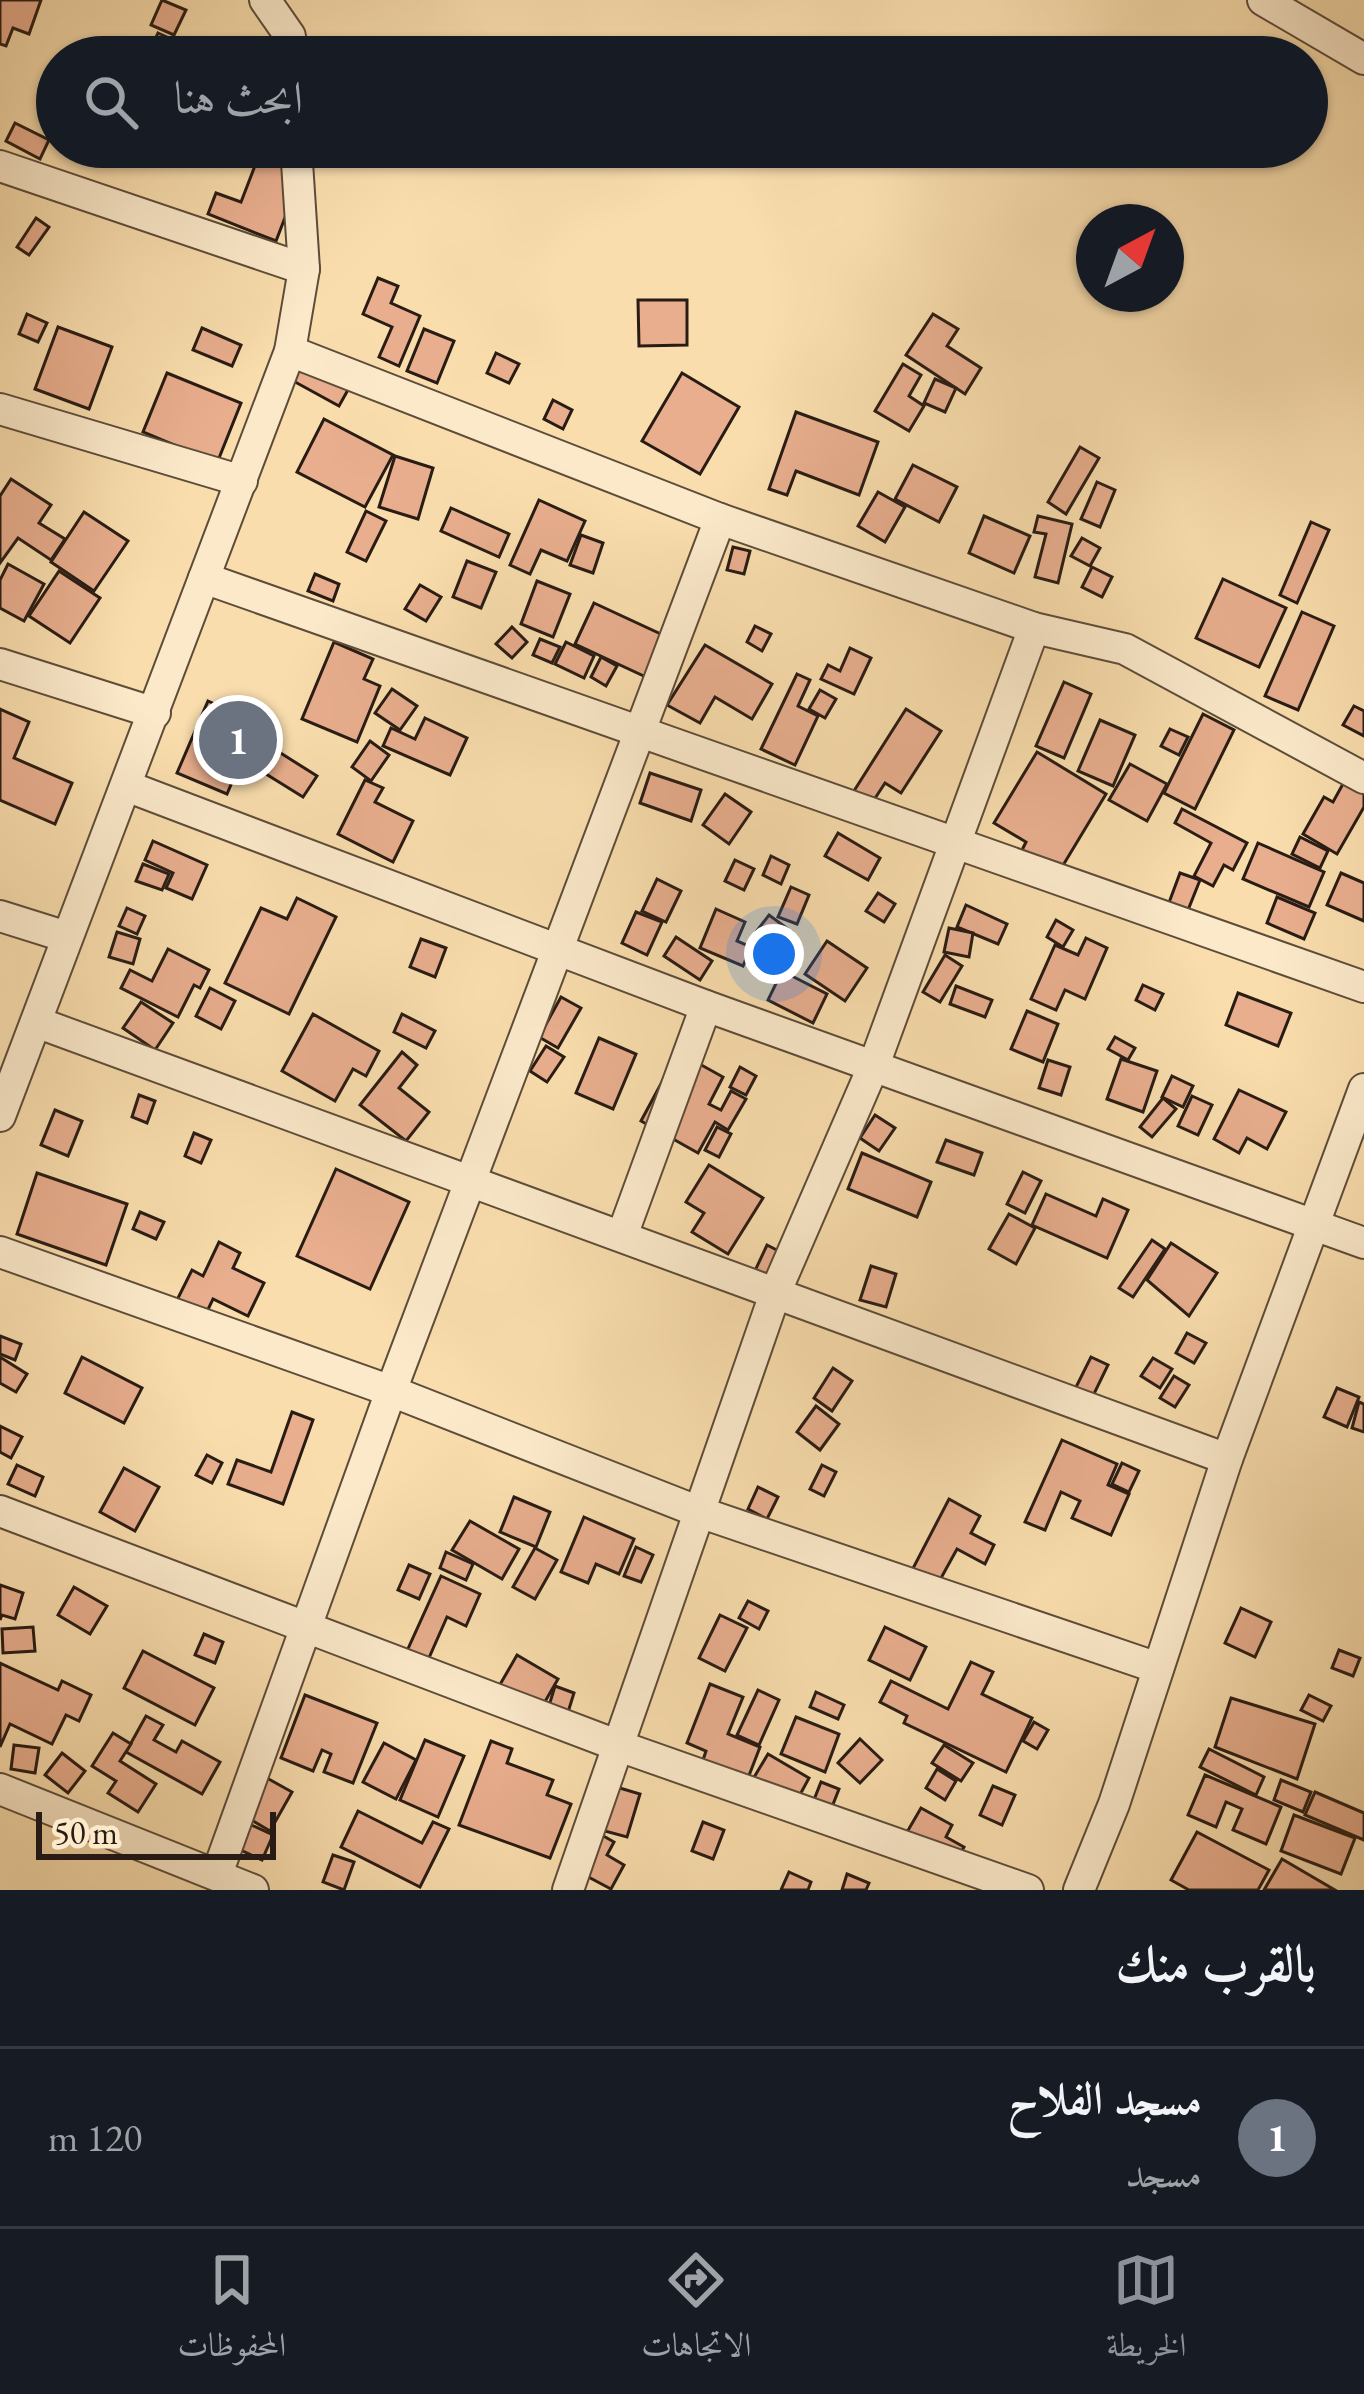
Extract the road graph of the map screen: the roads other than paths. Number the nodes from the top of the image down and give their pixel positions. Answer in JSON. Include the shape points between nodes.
{"nodes":[{"id":1,"x":265,"y":0,"type":"edge"},
{"id":2,"x":1264,"y":0,"type":"edge"},
{"id":3,"x":290,"y":36,"type":"edge"},
{"id":4,"x":1325,"y":36,"type":"edge"},
{"id":5,"x":1328,"y":38,"type":"edge"},
{"id":6,"x":1364,"y":59,"type":"edge"},
{"id":7,"x":0,"y":166,"type":"edge"},
{"id":8,"x":297,"y":168,"type":"edge"},
{"id":9,"x":304,"y":268,"type":"junction"},
{"id":10,"x":290,"y":350,"type":"junction"},
{"id":11,"x":0,"y":409,"type":"edge"},
{"id":12,"x":242,"y":481,"type":"junction"},
{"id":13,"x":720,"y":519,"type":"junction"},
{"id":14,"x":204,"y":578,"type":"junction"},
{"id":15,"x":1034,"y":628,"type":"junction"},
{"id":16,"x":0,"y":664,"type":"edge"},
{"id":17,"x":155,"y":713,"type":"junction"},
{"id":18,"x":644,"y":731,"type":"junction"},
{"id":19,"x":1364,"y":778,"type":"edge"},
{"id":20,"x":129,"y":787,"type":"junction"},
{"id":21,"x":954,"y":845,"type":"junction"},
{"id":22,"x":0,"y":916,"type":"edge"},
{"id":23,"x":67,"y":938,"type":"junction"},
{"id":24,"x":560,"y":949,"type":"junction"},
{"id":25,"x":1364,"y":987,"type":"edge"},
{"id":26,"x":706,"y":1006,"type":"junction"},
{"id":27,"x":36,"y":1022,"type":"junction"},
{"id":28,"x":874,"y":1065,"type":"junction"},
{"id":29,"x":1364,"y":1089,"type":"edge"},
{"id":30,"x":0,"y":1116,"type":"edge"},
{"id":31,"x":473,"y":1178,"type":"junction"},
{"id":32,"x":1311,"y":1226,"type":"junction"},
{"id":33,"x":623,"y":1233,"type":"junction"},
{"id":34,"x":1364,"y":1243,"type":"edge"},
{"id":35,"x":0,"y":1252,"type":"edge"},
{"id":36,"x":776,"y":1291,"type":"junction"},
{"id":37,"x":391,"y":1391,"type":"junction"},
{"id":38,"x":1227,"y":1459,"type":"junction"},
{"id":39,"x":0,"y":1511,"type":"edge"},
{"id":40,"x":702,"y":1513,"type":"junction"},
{"id":41,"x":303,"y":1627,"type":"junction"},
{"id":42,"x":1157,"y":1668,"type":"junction"},
{"id":43,"x":619,"y":1746,"type":"junction"},
{"id":44,"x":0,"y":1790,"type":"edge"},
{"id":45,"x":217,"y":1874,"type":"junction"},
{"id":46,"x":253,"y":1890,"type":"edge"},
{"id":47,"x":568,"y":1890,"type":"edge"},
{"id":48,"x":1028,"y":1890,"type":"edge"},
{"id":49,"x":1078,"y":1890,"type":"edge"}],
"edges":[{"from":1,"to":3,"type":"street"},
{"from":2,"to":4,"type":"street"},
{"from":5,"to":6,"type":"street"},
{"from":7,"to":9,"type":"street"},
{"from":8,"to":9,"type":"street"},
{"from":9,"to":10,"type":"street"},
{"from":10,"to":12,"type":"street"},
{"from":10,"to":13,"type":"street"},
{"from":11,"to":12,"type":"street"},
{"from":12,"to":14,"type":"street"},
{"from":13,"to":15,"type":"street"},
{"from":13,"to":18,"type":"street"},
{"from":14,"to":17,"type":"street"},
{"from":14,"to":18,"type":"street"},
{"from":15,"to":19,"type":"street","via":[[1125,649]]},
{"from":15,"to":21,"type":"street"},
{"from":16,"to":17,"type":"street"},
{"from":17,"to":20,"type":"street"},
{"from":18,"to":21,"type":"street"},
{"from":18,"to":24,"type":"street"},
{"from":20,"to":23,"type":"street"},
{"from":20,"to":24,"type":"street"},
{"from":21,"to":25,"type":"street"},
{"from":21,"to":28,"type":"street"},
{"from":22,"to":23,"type":"street"},
{"from":23,"to":27,"type":"street"},
{"from":24,"to":26,"type":"street"},
{"from":24,"to":31,"type":"street"},
{"from":26,"to":28,"type":"street"},
{"from":26,"to":33,"type":"street"},
{"from":27,"to":30,"type":"street"},
{"from":27,"to":31,"type":"street"},
{"from":28,"to":32,"type":"street"},
{"from":28,"to":36,"type":"street"},
{"from":29,"to":32,"type":"street"},
{"from":31,"to":33,"type":"street"},
{"from":31,"to":37,"type":"street"},
{"from":32,"to":34,"type":"street"},
{"from":32,"to":38,"type":"street"},
{"from":33,"to":36,"type":"street"},
{"from":35,"to":37,"type":"street"},
{"from":36,"to":38,"type":"street"},
{"from":36,"to":40,"type":"street"},
{"from":37,"to":40,"type":"street"},
{"from":37,"to":41,"type":"street"},
{"from":38,"to":42,"type":"street"},
{"from":39,"to":41,"type":"street"},
{"from":40,"to":42,"type":"street"},
{"from":40,"to":43,"type":"street"},
{"from":41,"to":43,"type":"street"},
{"from":41,"to":45,"type":"street"},
{"from":42,"to":49,"type":"street"},
{"from":43,"to":47,"type":"street"},
{"from":43,"to":48,"type":"street"},
{"from":44,"to":45,"type":"street"},
{"from":45,"to":46,"type":"street"}]}
